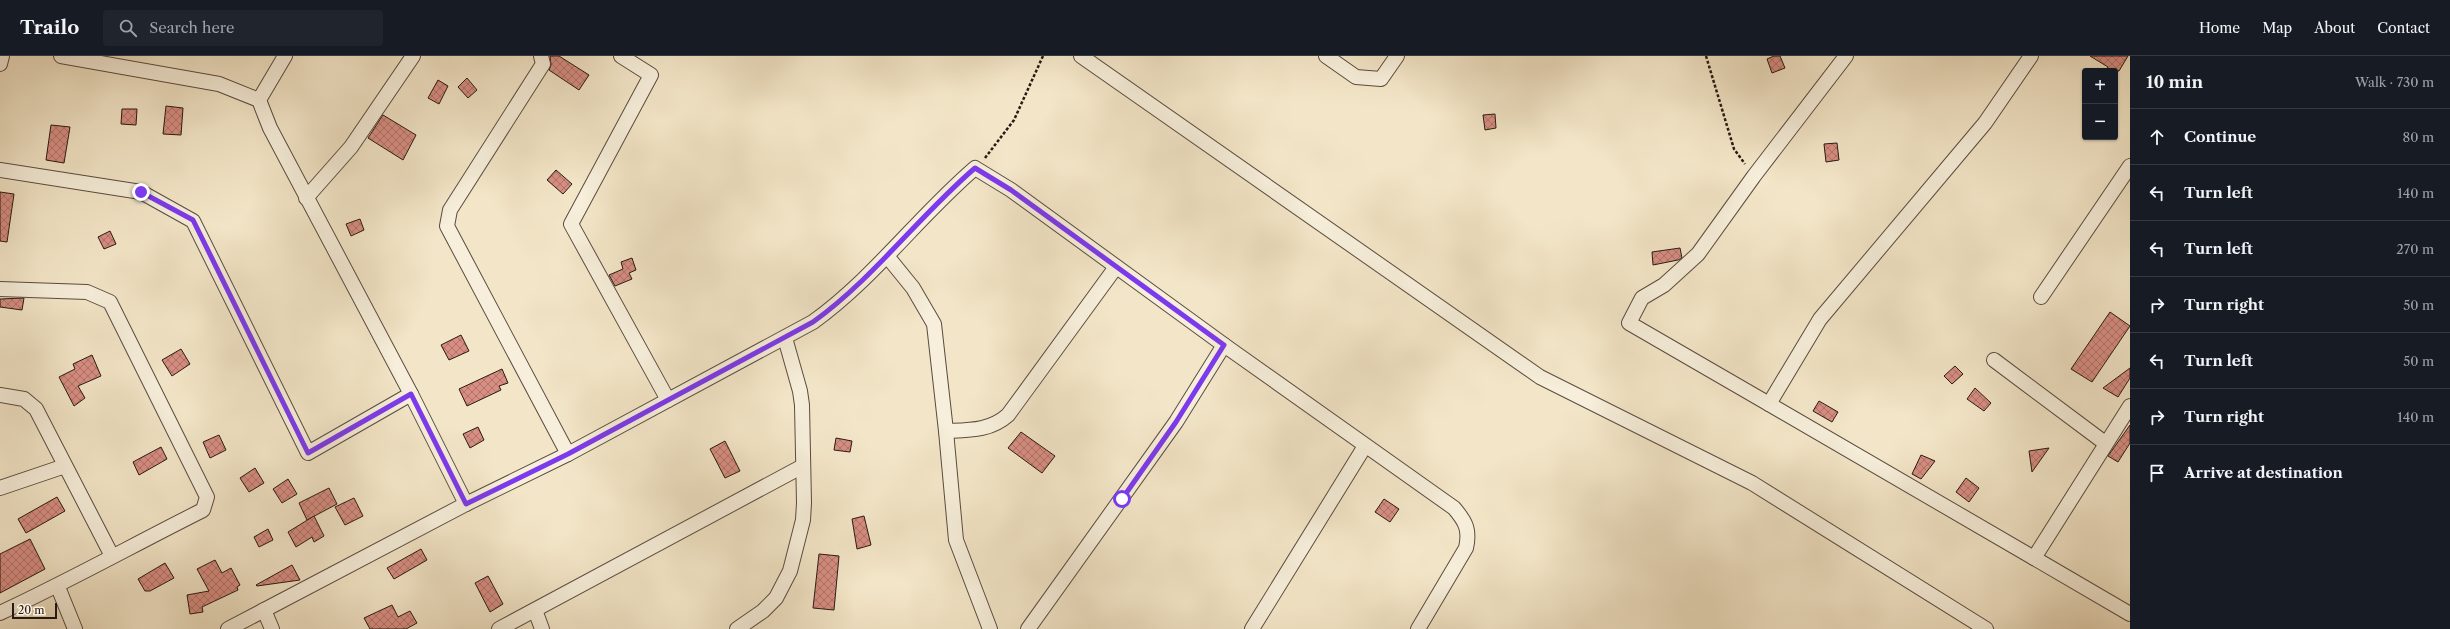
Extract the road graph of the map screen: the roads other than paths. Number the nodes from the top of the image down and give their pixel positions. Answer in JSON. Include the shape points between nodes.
{"nodes":[{"id":1,"x":2,"y":56,"type":"edge"},
{"id":2,"x":61,"y":56,"type":"edge"},
{"id":3,"x":285,"y":56,"type":"edge"},
{"id":4,"x":413,"y":56,"type":"edge"},
{"id":5,"x":541,"y":56,"type":"edge"},
{"id":6,"x":621,"y":56,"type":"edge"},
{"id":7,"x":1081,"y":56,"type":"edge"},
{"id":8,"x":1326,"y":56,"type":"edge"},
{"id":9,"x":1397,"y":56,"type":"edge"},
{"id":10,"x":1846,"y":56,"type":"edge"},
{"id":11,"x":2031,"y":56,"type":"edge"},
{"id":12,"x":0,"y":64,"type":"edge"},
{"id":13,"x":259,"y":100,"type":"junction"},
{"id":14,"x":2130,"y":166,"type":"edge"},
{"id":15,"x":0,"y":170,"type":"edge"},
{"id":16,"x":306,"y":198,"type":"junction"},
{"id":17,"x":887,"y":256,"type":"junction"},
{"id":18,"x":1116,"y":267,"type":"junction"},
{"id":19,"x":0,"y":289,"type":"edge"},
{"id":20,"x":2041,"y":296,"type":"dead end"},
{"id":21,"x":785,"y":338,"type":"junction"},
{"id":22,"x":1224,"y":345,"type":"junction"},
{"id":23,"x":1994,"y":360,"type":"dead end"},
{"id":24,"x":411,"y":394,"type":"junction"},
{"id":25,"x":0,"y":395,"type":"edge"},
{"id":26,"x":668,"y":400,"type":"junction"},
{"id":27,"x":1770,"y":404,"type":"junction"},
{"id":28,"x":2130,"y":406,"type":"edge"},
{"id":29,"x":946,"y":431,"type":"junction"},
{"id":30,"x":2106,"y":443,"type":"junction"},
{"id":31,"x":1365,"y":446,"type":"junction"},
{"id":32,"x":568,"y":454,"type":"junction"},
{"id":33,"x":65,"y":466,"type":"junction"},
{"id":34,"x":803,"y":466,"type":"junction"},
{"id":35,"x":0,"y":488,"type":"edge"},
{"id":36,"x":466,"y":504,"type":"junction"},
{"id":37,"x":112,"y":556,"type":"junction"},
{"id":38,"x":2034,"y":558,"type":"junction"},
{"id":39,"x":58,"y":586,"type":"junction"},
{"id":40,"x":264,"y":610,"type":"junction"},
{"id":41,"x":535,"y":610,"type":"junction"},
{"id":42,"x":0,"y":613,"type":"edge"},
{"id":43,"x":2130,"y":614,"type":"edge"},
{"id":44,"x":986,"y":627,"type":"edge"},
{"id":45,"x":75,"y":629,"type":"edge"},
{"id":46,"x":228,"y":629,"type":"edge"},
{"id":47,"x":272,"y":629,"type":"edge"},
{"id":48,"x":499,"y":629,"type":"edge"},
{"id":49,"x":542,"y":629,"type":"edge"},
{"id":50,"x":737,"y":629,"type":"edge"},
{"id":51,"x":1028,"y":629,"type":"edge"},
{"id":52,"x":1252,"y":629,"type":"edge"},
{"id":53,"x":1418,"y":629,"type":"edge"},
{"id":54,"x":1986,"y":629,"type":"edge"}],
"edges":[{"from":1,"to":12,"type":"street"},
{"from":2,"to":13,"type":"street","via":[[219,84]]},
{"from":3,"to":13,"type":"street"},
{"from":4,"to":16,"type":"street","via":[[351,147]]},
{"from":5,"to":32,"type":"street","via":[[543,64],[450,210],[447,226]]},
{"from":6,"to":26,"type":"street","via":[[651,75],[571,224]]},
{"from":7,"to":54,"type":"street","via":[[1540,377],[1752,483]]},
{"from":8,"to":9,"type":"street","via":[[1356,77],[1381,79]]},
{"from":10,"to":27,"type":"street","via":[[1698,254],[1664,285],[1642,298],[1629,323]]},
{"from":11,"to":27,"type":"street","via":[[1985,123],[1820,319]]},
{"from":13,"to":16,"type":"street","via":[[270,128]]},
{"from":14,"to":20,"type":"street"},
{"from":15,"to":24,"type":"street","via":[[141,192],[193,220],[308,453]]},
{"from":16,"to":24,"type":"street"},
{"from":17,"to":18,"type":"street","via":[[937,202],[975,168],[1011,190]]},
{"from":17,"to":21,"type":"street","via":[[842,301]]},
{"from":17,"to":29,"type":"street","via":[[913,288],[934,324]]},
{"from":18,"to":22,"type":"street"},
{"from":18,"to":29,"type":"street","via":[[999,423],[988,427]]},
{"from":19,"to":37,"type":"street","via":[[87,292],[110,302],[207,498],[203,510]]},
{"from":21,"to":26,"type":"street"},
{"from":21,"to":34,"type":"street","via":[[800,391]]},
{"from":22,"to":31,"type":"street"},
{"from":22,"to":51,"type":"street","via":[[1176,422]]},
{"from":23,"to":30,"type":"street"},
{"from":24,"to":36,"type":"street"},
{"from":25,"to":33,"type":"street","via":[[24,399],[36,409]]},
{"from":26,"to":32,"type":"street"},
{"from":27,"to":38,"type":"street"},
{"from":28,"to":30,"type":"street"},
{"from":29,"to":44,"type":"street","via":[[956,540]]},
{"from":30,"to":38,"type":"street"},
{"from":31,"to":52,"type":"street"},
{"from":31,"to":53,"type":"street","via":[[1454,508],[1465,520],[1468,528],[1466,548]]},
{"from":32,"to":36,"type":"street"},
{"from":33,"to":35,"type":"street"},
{"from":33,"to":37,"type":"street"},
{"from":34,"to":41,"type":"street"},
{"from":34,"to":50,"type":"street","via":[[802,520],[790,571],[776,598],[763,611]]},
{"from":36,"to":40,"type":"street"},
{"from":37,"to":39,"type":"street"},
{"from":38,"to":43,"type":"street"},
{"from":39,"to":42,"type":"street"},
{"from":39,"to":45,"type":"street"},
{"from":40,"to":46,"type":"street"},
{"from":40,"to":47,"type":"street"},
{"from":41,"to":48,"type":"street"},
{"from":41,"to":49,"type":"street"}]}
